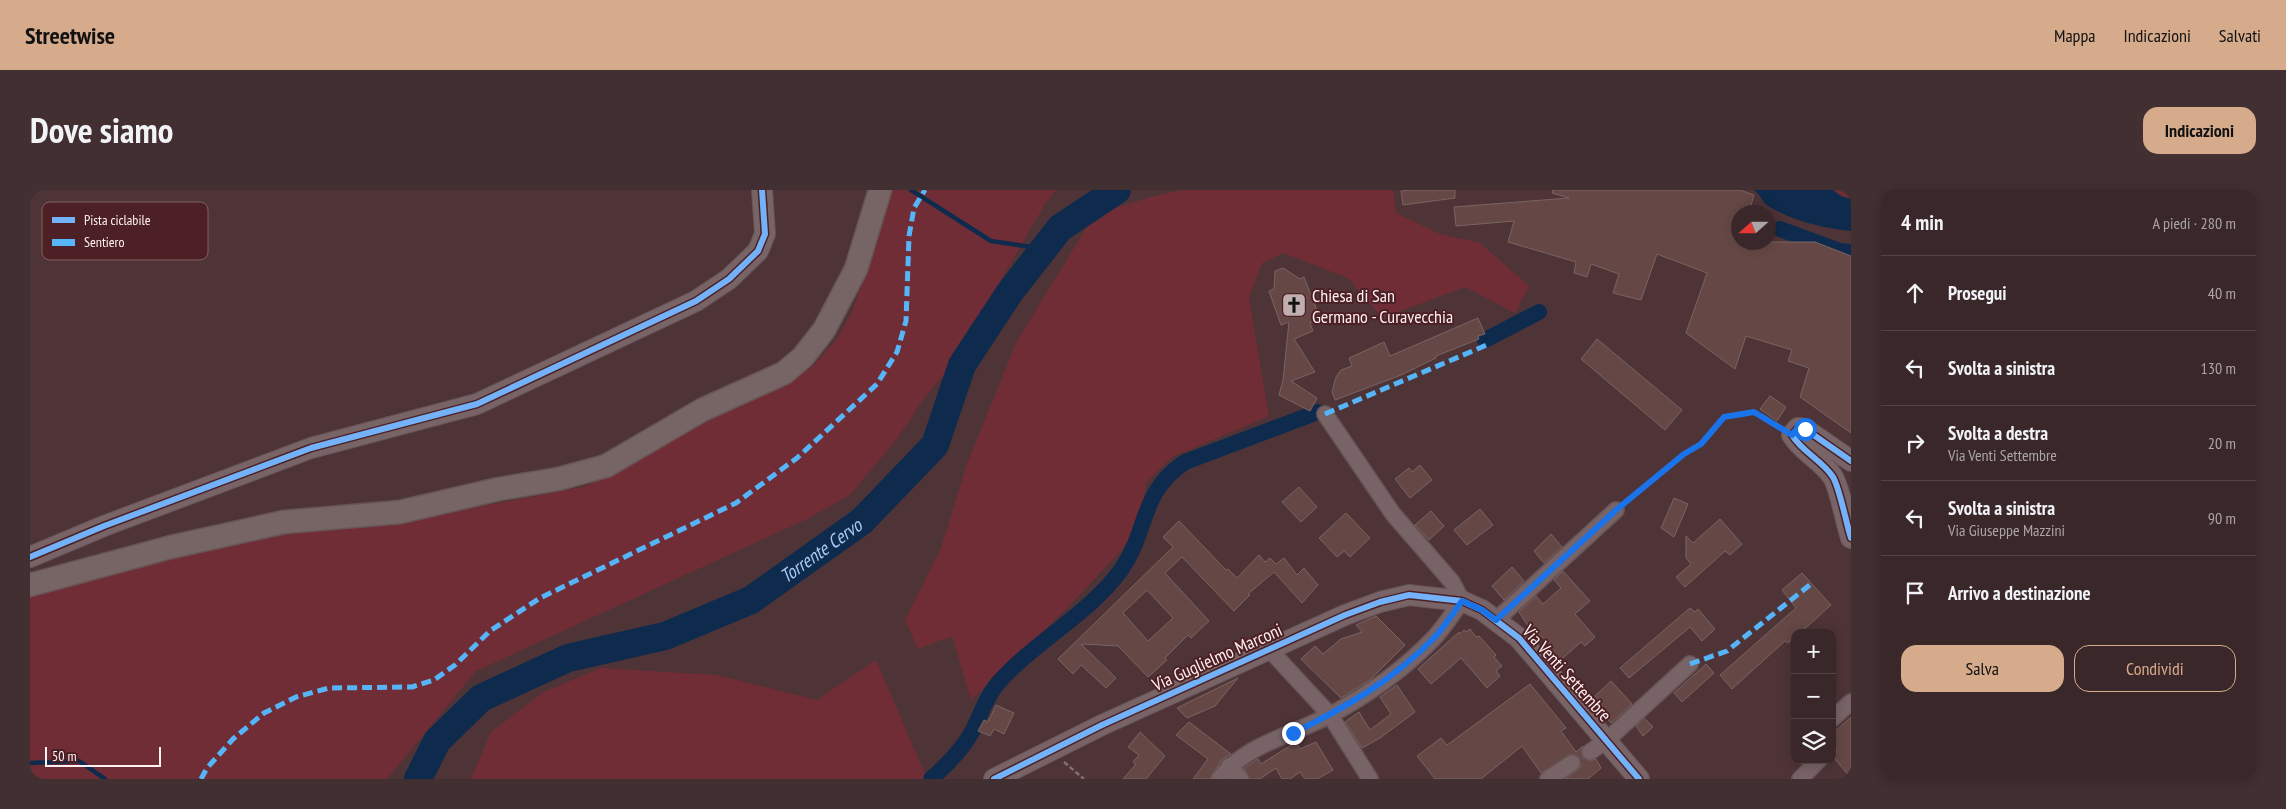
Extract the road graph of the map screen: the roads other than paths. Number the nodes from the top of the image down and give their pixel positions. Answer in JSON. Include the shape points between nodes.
{"nodes":[{"id":1,"x":762,"y":190,"type":"edge"},
{"id":2,"x":880,"y":190,"type":"edge"},
{"id":3,"x":1325,"y":414,"type":"dead end"},
{"id":4,"x":1851,"y":461,"type":"edge"},
{"id":5,"x":1616,"y":510,"type":"road end"},
{"id":6,"x":1851,"y":538,"type":"edge"},
{"id":7,"x":30,"y":557,"type":"edge"},
{"id":8,"x":30,"y":585,"type":"edge"},
{"id":9,"x":1462,"y":601,"type":"junction"},
{"id":10,"x":1496,"y":620,"type":"junction"},
{"id":11,"x":1269,"y":649,"type":"junction"},
{"id":12,"x":1690,"y":664,"type":"dead end"},
{"id":13,"x":1851,"y":702,"type":"edge"},
{"id":14,"x":1330,"y":715,"type":"junction"},
{"id":15,"x":1836,"y":715,"type":"edge"},
{"id":16,"x":1607,"y":740,"type":"junction"},
{"id":17,"x":1590,"y":752,"type":"dead end"},
{"id":18,"x":1572,"y":763,"type":"dead end"},
{"id":19,"x":1815,"y":764,"type":"edge"},
{"id":20,"x":1229,"y":766,"type":"junction"},
{"id":21,"x":994,"y":779,"type":"edge"},
{"id":22,"x":1220,"y":779,"type":"edge"},
{"id":23,"x":1241,"y":779,"type":"edge"},
{"id":24,"x":1370,"y":779,"type":"edge"},
{"id":25,"x":1548,"y":779,"type":"edge"},
{"id":26,"x":1639,"y":779,"type":"edge"},
{"id":27,"x":1800,"y":779,"type":"edge"}],
"edges":[{"from":1,"to":7,"type":"street","via":[[765,234],[758,251],[729,279],[696,301],[477,404],[311,448]]},
{"from":2,"to":8,"type":"main road","via":[[856,270],[838,308],[803,358],[784,373],[702,410],[606,466],[400,512],[268,525]]},
{"from":3,"to":9,"type":"street","via":[[1393,514],[1452,582]]},
{"from":4,"to":6,"type":"street","via":[[1805,429],[1798,428],[1792,435],[1798,446],[1816,458],[1834,478]]},
{"from":5,"to":10,"type":"street"},
{"from":9,"to":10,"type":"street","name":"Via Venti Settembre"},
{"from":9,"to":11,"type":"street","name":"Via Guglielmo Marconi","via":[[1409,595],[1395,598],[1345,615]]},
{"from":9,"to":14,"type":"street","via":[[1435,637],[1396,673]]},
{"from":10,"to":16,"type":"street","name":"Via Venti Settembre","via":[[1519,638]]},
{"from":11,"to":14,"type":"street"},
{"from":11,"to":21,"type":"street","name":"Via Guglielmo Marconi","via":[[1102,725]]},
{"from":12,"to":16,"type":"street"},
{"from":13,"to":15,"type":"street"},
{"from":14,"to":20,"type":"street","via":[[1247,752]]},
{"from":14,"to":24,"type":"street"},
{"from":16,"to":17,"type":"street"},
{"from":16,"to":26,"type":"street","name":"Via Venti Settembre"},
{"from":18,"to":25,"type":"street"},
{"from":19,"to":27,"type":"street"},
{"from":20,"to":22,"type":"street"},
{"from":20,"to":23,"type":"street"}]}
